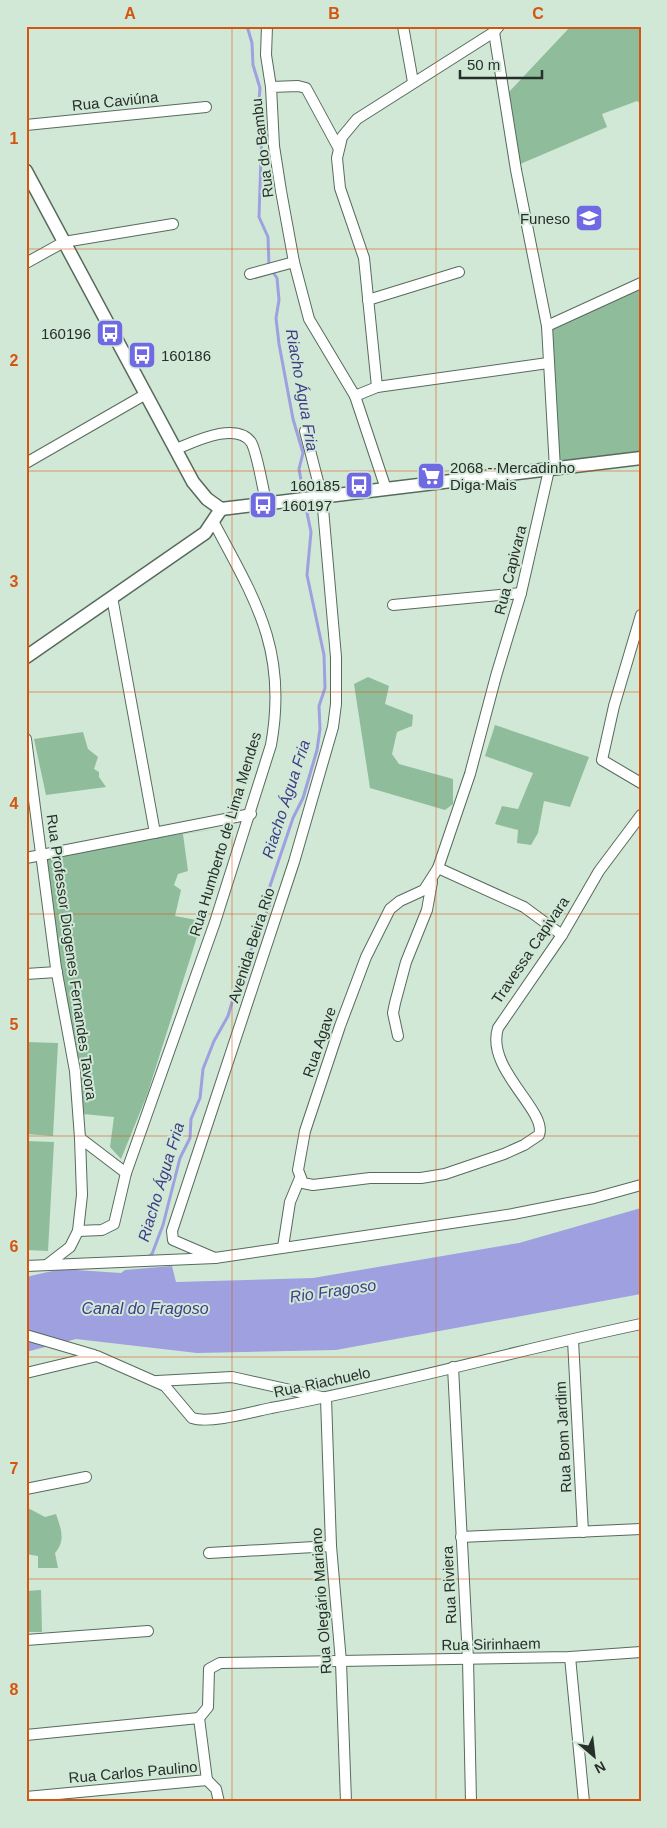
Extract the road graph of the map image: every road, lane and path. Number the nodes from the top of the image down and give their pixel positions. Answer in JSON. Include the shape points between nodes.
{"nodes":[{"id":1,"x":267,"y":26,"type":"edge"},
{"id":2,"x":403,"y":26,"type":"edge"},
{"id":3,"x":497,"y":29,"type":"edge"},
{"id":4,"x":412,"y":82,"type":"junction"},
{"id":5,"x":271,"y":88,"type":"junction"},
{"id":6,"x":206,"y":108,"type":"dead end"},
{"id":7,"x":26,"y":125,"type":"edge"},
{"id":8,"x":338,"y":148,"type":"junction"},
{"id":9,"x":26,"y":171,"type":"edge"},
{"id":10,"x":173,"y":224,"type":"dead end"},
{"id":11,"x":64,"y":242,"type":"junction"},
{"id":12,"x":294,"y":262,"type":"junction"},
{"id":13,"x":26,"y":263,"type":"edge"},
{"id":14,"x":459,"y":272,"type":"dead end"},
{"id":15,"x":250,"y":274,"type":"dead end"},
{"id":16,"x":641,"y":283,"type":"edge"},
{"id":17,"x":368,"y":300,"type":"junction"},
{"id":18,"x":547,"y":326,"type":"junction"},
{"id":19,"x":548,"y":363,"type":"junction"},
{"id":20,"x":377,"y":387,"type":"junction"},
{"id":21,"x":146,"y":394,"type":"junction"},
{"id":22,"x":355,"y":396,"type":"junction"},
{"id":23,"x":305,"y":431,"type":"dead end"},
{"id":24,"x":176,"y":449,"type":"junction"},
{"id":25,"x":641,"y":458,"type":"edge"},
{"id":26,"x":26,"y":464,"type":"edge"},
{"id":27,"x":552,"y":469,"type":"junction"},
{"id":28,"x":386,"y":489,"type":"junction"},
{"id":29,"x":321,"y":497,"type":"junction"},
{"id":30,"x":266,"y":502,"type":"junction"},
{"id":31,"x":221,"y":509,"type":"junction"},
{"id":32,"x":213,"y":521,"type":"junction"},
{"id":33,"x":521,"y":593,"type":"junction"},
{"id":34,"x":112,"y":597,"type":"junction"},
{"id":35,"x":393,"y":605,"type":"dead end"},
{"id":36,"x":641,"y":615,"type":"edge"},
{"id":37,"x":26,"y":657,"type":"edge"},
{"id":38,"x":496,"y":676,"type":"joint"},
{"id":39,"x":26,"y":739,"type":"edge"},
{"id":40,"x":29,"y":775,"type":"edge"},
{"id":41,"x":641,"y":783,"type":"edge"},
{"id":42,"x":251,"y":814,"type":"junction"},
{"id":43,"x":641,"y":815,"type":"edge"},
{"id":44,"x":155,"y":833,"type":"junction"},
{"id":45,"x":41,"y":856,"type":"junction"},
{"id":46,"x":26,"y":858,"type":"edge"},
{"id":47,"x":438,"y":868,"type":"junction"},
{"id":48,"x":432,"y":879,"type":"junction"},
{"id":49,"x":562,"y":935,"type":"junction"},
{"id":50,"x":57,"y":972,"type":"junction"},
{"id":51,"x":26,"y":974,"type":"edge"},
{"id":52,"x":398,"y":1036,"type":"dead end"},
{"id":53,"x":80,"y":1138,"type":"junction"},
{"id":54,"x":126,"y":1173,"type":"junction"},
{"id":55,"x":300,"y":1178,"type":"junction"},
{"id":56,"x":641,"y":1185,"type":"edge"},
{"id":57,"x":78,"y":1231,"type":"junction"},
{"id":58,"x":283,"y":1247,"type":"junction"},
{"id":59,"x":215,"y":1258,"type":"junction"},
{"id":60,"x":48,"y":1264,"type":"junction"},
{"id":61,"x":26,"y":1266,"type":"edge"},
{"id":62,"x":641,"y":1324,"type":"edge"},
{"id":63,"x":26,"y":1335,"type":"edge"},
{"id":64,"x":573,"y":1340,"type":"junction"},
{"id":65,"x":97,"y":1356,"type":"junction"},
{"id":66,"x":453,"y":1367,"type":"junction"},
{"id":67,"x":26,"y":1373,"type":"edge"},
{"id":68,"x":155,"y":1381,"type":"junction"},
{"id":69,"x":326,"y":1398,"type":"junction"},
{"id":70,"x":86,"y":1477,"type":"dead end"},
{"id":71,"x":26,"y":1490,"type":"edge"},
{"id":72,"x":641,"y":1529,"type":"edge"},
{"id":73,"x":583,"y":1532,"type":"junction"},
{"id":74,"x":461,"y":1537,"type":"junction"},
{"id":75,"x":331,"y":1546,"type":"junction"},
{"id":76,"x":209,"y":1553,"type":"dead end"},
{"id":77,"x":148,"y":1631,"type":"dead end"},
{"id":78,"x":26,"y":1640,"type":"edge"},
{"id":79,"x":641,"y":1652,"type":"edge"},
{"id":80,"x":570,"y":1657,"type":"junction"},
{"id":81,"x":468,"y":1659,"type":"junction"},
{"id":82,"x":341,"y":1662,"type":"junction"},
{"id":83,"x":199,"y":1718,"type":"junction"},
{"id":84,"x":26,"y":1735,"type":"edge"},
{"id":85,"x":207,"y":1780,"type":"junction"},
{"id":86,"x":26,"y":1797,"type":"edge"},
{"id":87,"x":219,"y":1802,"type":"edge"},
{"id":88,"x":346,"y":1802,"type":"edge"},
{"id":89,"x":471,"y":1802,"type":"edge"},
{"id":90,"x":584,"y":1802,"type":"edge"}],
"edges":[{"from":1,"to":5,"type":"street","via":[[266,55]]},
{"from":2,"to":4,"type":"street"},
{"from":3,"to":4,"type":"street"},
{"from":3,"to":18,"type":"street","name":"Rua Capivara","via":[[516,170]]},
{"from":4,"to":8,"type":"street","via":[[357,119],[346,131]]},
{"from":5,"to":8,"type":"street","name":"Rua do Bambu","via":[[306,88]]},
{"from":5,"to":12,"type":"street","name":"Rua do Bambu","via":[[274,146]]},
{"from":6,"to":7,"type":"street","name":"Rua Caviúna"},
{"from":8,"to":17,"type":"street","via":[[340,188],[364,258]]},
{"from":9,"to":11,"type":"street"},
{"from":10,"to":11,"type":"street"},
{"from":11,"to":13,"type":"street"},
{"from":11,"to":21,"type":"street"},
{"from":12,"to":15,"type":"street"},
{"from":12,"to":22,"type":"street","name":"Rua do Bambu","via":[[308,319]]},
{"from":14,"to":17,"type":"street"},
{"from":16,"to":18,"type":"street"},
{"from":17,"to":20,"type":"street"},
{"from":18,"to":19,"type":"street","name":"Rua Capivara"},
{"from":19,"to":20,"type":"street"},
{"from":19,"to":27,"type":"street","name":"Rua Capivara"},
{"from":20,"to":22,"type":"street"},
{"from":21,"to":24,"type":"street"},
{"from":21,"to":26,"type":"street"},
{"from":22,"to":28,"type":"street","name":"Rua do Bambu"},
{"from":23,"to":29,"type":"street","name":"Avenida Beira Rio"},
{"from":24,"to":30,"type":"street","via":[[206,437],[231,432],[244,436],[252,443]]},
{"from":24,"to":31,"type":"street","via":[[193,482],[207,500]]},
{"from":25,"to":27,"type":"street"},
{"from":27,"to":28,"type":"street"},
{"from":27,"to":33,"type":"street","name":"Rua Capivara"},
{"from":28,"to":29,"type":"street"},
{"from":29,"to":30,"type":"street"},
{"from":29,"to":59,"type":"street","name":"Avenida Beira Rio","via":[[336,657],[333,727],[294,862],[171,1235],[181,1245]]},
{"from":30,"to":31,"type":"street"},
{"from":31,"to":32,"type":"street"},
{"from":32,"to":34,"type":"street","via":[[205,533]]},
{"from":32,"to":42,"type":"street","name":"Rua Humberto de Lima Mendes","via":[[261,618],[276,674],[276,719]]},
{"from":33,"to":35,"type":"street"},
{"from":33,"to":38,"type":"street","name":"Rua Capivara"},
{"from":34,"to":37,"type":"street"},
{"from":34,"to":44,"type":"street"},
{"from":36,"to":41,"type":"street","via":[[602,760]]},
{"from":38,"to":47,"type":"street","name":"Rua Agave","via":[[470,774]]},
{"from":39,"to":40,"type":"street","name":"Rua Professor Diogenes Fernandes Tavora"},
{"from":40,"to":45,"type":"street","name":"Rua Professor Diogenes Fernandes Tavora"},
{"from":42,"to":44,"type":"street"},
{"from":42,"to":54,"type":"street","name":"Rua Humberto de Lima Mendes","via":[[165,1069]]},
{"from":43,"to":49,"type":"street","name":"Travessa Capivara","via":[[599,871]]},
{"from":44,"to":45,"type":"street"},
{"from":45,"to":46,"type":"street"},
{"from":45,"to":50,"type":"street","name":"Rua Professor Diogenes Fernandes Tavora"},
{"from":47,"to":48,"type":"street","name":"Rua Agave"},
{"from":47,"to":49,"type":"street","via":[[524,907]]},
{"from":48,"to":52,"type":"street","via":[[427,910],[406,962],[395,1003]]},
{"from":48,"to":55,"type":"street","name":"Rua Agave","via":[[422,892],[390,909],[366,957],[310,1116],[300,1155]]},
{"from":49,"to":55,"type":"street","name":"Travessa Capivara","via":[[511,1005],[496,1033],[496,1050],[502,1066],[540,1128],[533,1140],[504,1154],[445,1174],[421,1178],[370,1178],[312,1185],[303,1183]]},
{"from":50,"to":51,"type":"street"},
{"from":50,"to":53,"type":"street","name":"Rua Professor Diogenes Fernandes Tavora","via":[[75,1071]]},
{"from":53,"to":54,"type":"street"},
{"from":53,"to":57,"type":"street","name":"Rua Professor Diogenes Fernandes Tavora","via":[[82,1207]]},
{"from":54,"to":57,"type":"street","name":"Rua Humberto de Lima Mendes","via":[[112,1226],[102,1230]]},
{"from":55,"to":58,"type":"street","via":[[290,1202]]},
{"from":56,"to":58,"type":"street","via":[[513,1214]]},
{"from":57,"to":60,"type":"street","name":"Rua Professor Diogenes Fernandes Tavora","via":[[70,1247]]},
{"from":58,"to":59,"type":"street"},
{"from":59,"to":60,"type":"street"},
{"from":60,"to":61,"type":"street"},
{"from":62,"to":64,"type":"street","name":"Rua Riachuelo"},
{"from":63,"to":65,"type":"street"},
{"from":64,"to":66,"type":"street","name":"Rua Riachuelo"},
{"from":64,"to":73,"type":"street","name":"Rua Bom Jardim"},
{"from":65,"to":67,"type":"street"},
{"from":65,"to":68,"type":"street","name":"Rua Riachuelo"},
{"from":66,"to":69,"type":"street","name":"Rua Riachuelo"},
{"from":66,"to":74,"type":"street","name":"Rua Riviera"},
{"from":68,"to":69,"type":"street","via":[[232,1377]]},
{"from":68,"to":69,"type":"street","name":"Rua Riachuelo","via":[[168,1389],[192,1418],[199,1419]]},
{"from":69,"to":75,"type":"street","name":"Rua Olegário Mariano"},
{"from":70,"to":71,"type":"street"},
{"from":72,"to":73,"type":"street"},
{"from":73,"to":74,"type":"street"},
{"from":74,"to":81,"type":"street","name":"Rua Riviera"},
{"from":75,"to":76,"type":"street"},
{"from":75,"to":82,"type":"street","name":"Rua Olegário Mariano"},
{"from":77,"to":78,"type":"street"},
{"from":79,"to":80,"type":"street","name":"Rua Sirinhaem"},
{"from":80,"to":81,"type":"street","name":"Rua Sirinhaem"},
{"from":80,"to":90,"type":"street"},
{"from":81,"to":82,"type":"street","name":"Rua Sirinhaem"},
{"from":81,"to":89,"type":"street","name":"Rua Riviera"},
{"from":82,"to":83,"type":"street","name":"Rua Sirinhaem","via":[[220,1663],[209,1668],[208,1707]]},
{"from":82,"to":88,"type":"street","name":"Rua Olegário Mariano"},
{"from":83,"to":84,"type":"street"},
{"from":83,"to":85,"type":"street","name":"Rua Carlos Paulino"},
{"from":85,"to":86,"type":"street","name":"Rua Carlos Paulino"},
{"from":85,"to":87,"type":"street","via":[[216,1789]]}]}
